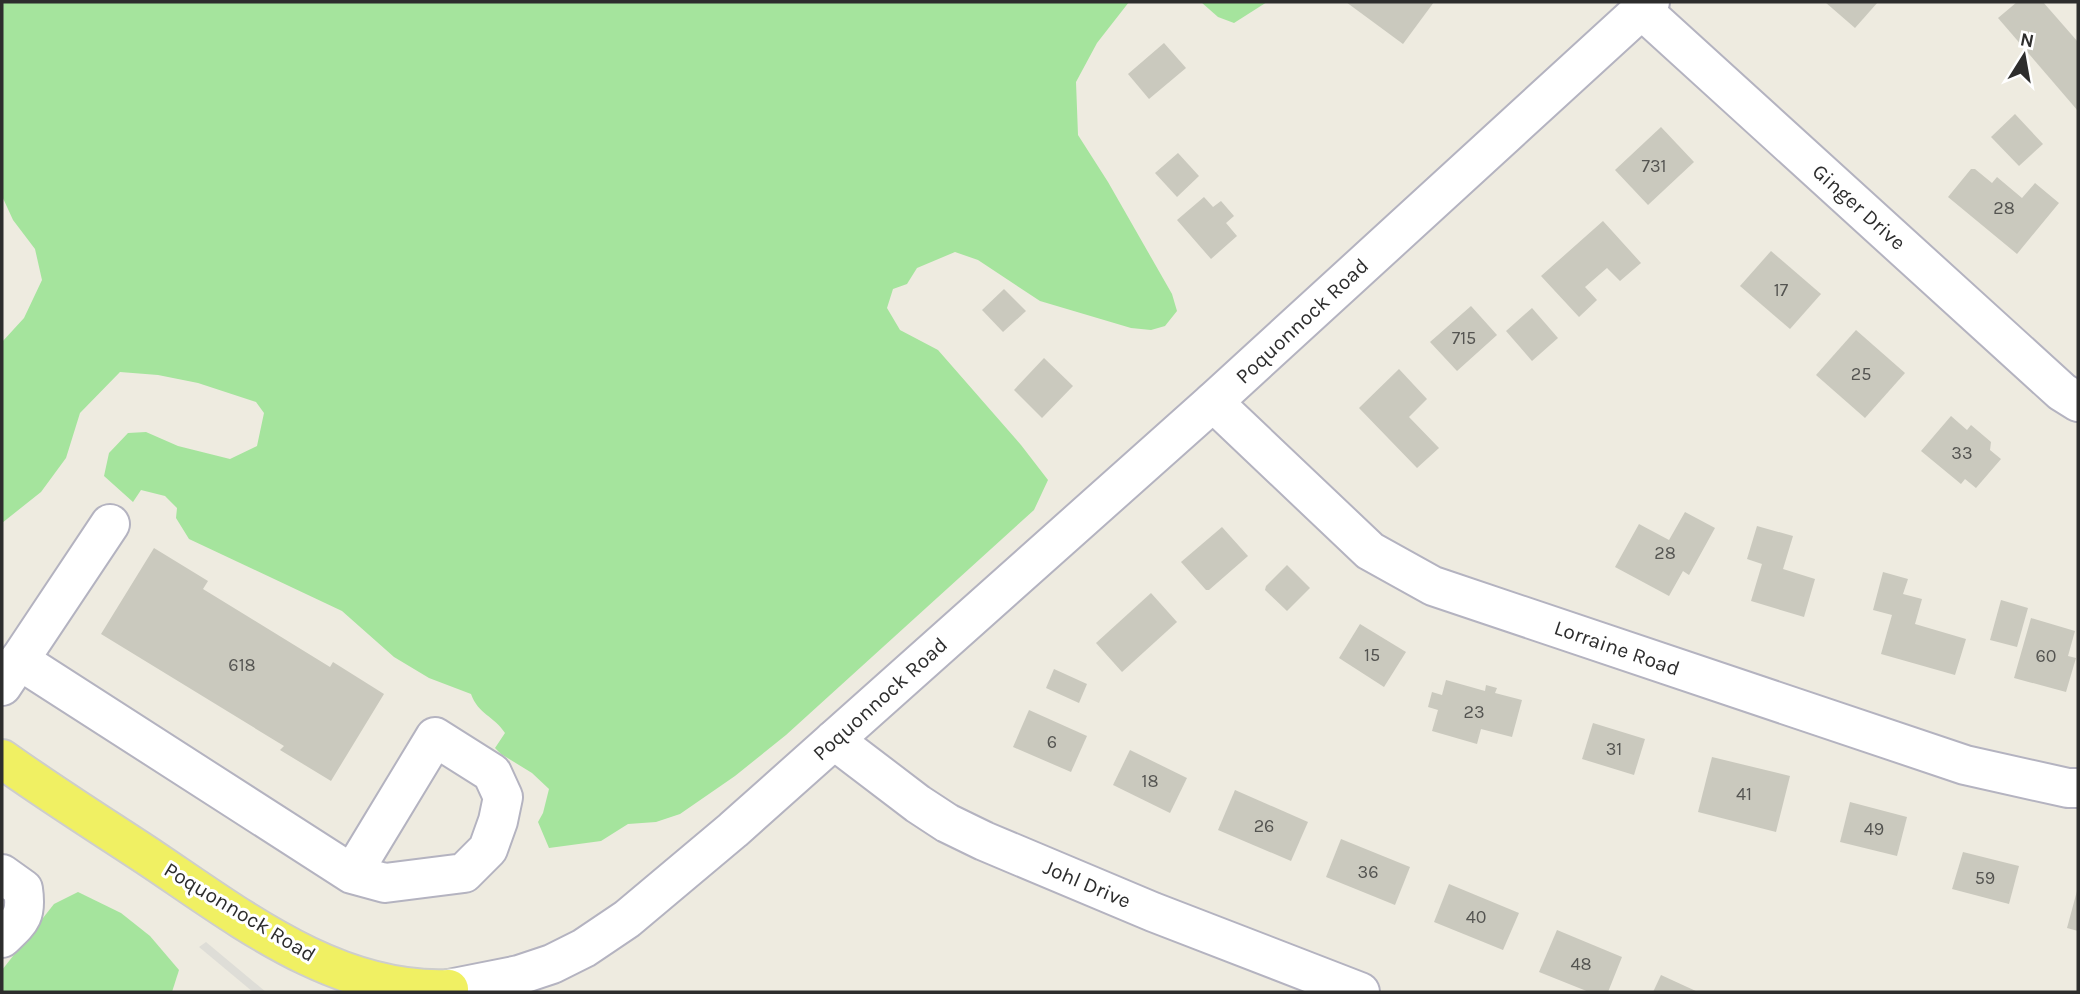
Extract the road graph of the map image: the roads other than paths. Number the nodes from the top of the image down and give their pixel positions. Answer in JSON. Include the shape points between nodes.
{"nodes":[{"id":1,"x":1646,"y":6,"type":"edge"},
{"id":2,"x":1213,"y":402,"type":"junction"},
{"id":3,"x":2078,"y":402,"type":"edge"},
{"id":4,"x":110,"y":524,"type":"dead end"},
{"id":5,"x":10,"y":673,"type":"edge"},
{"id":6,"x":834,"y":740,"type":"junction"},
{"id":7,"x":2,"y":759,"type":"edge"},
{"id":8,"x":2078,"y":788,"type":"edge"},
{"id":9,"x":2,"y":874,"type":"edge"},
{"id":10,"x":352,"y":874,"type":"dead end"},
{"id":11,"x":2,"y":938,"type":"edge"},
{"id":12,"x":449,"y":991,"type":"edge"},
{"id":13,"x":1360,"y":992,"type":"edge"}],
"edges":[{"from":1,"to":2,"type":"street","name":"Poquonnock Road"},
{"from":1,"to":3,"type":"street","name":"Ginger Drive"},
{"from":2,"to":6,"type":"street","name":"Poquonnock Road"},
{"from":2,"to":8,"type":"street","name":"Lorraine Road","via":[[1370,551],[1433,586],[1965,765]]},
{"from":4,"to":5,"type":"street"},
{"from":5,"to":10,"type":"street"},
{"from":6,"to":12,"type":"street","name":"Poquonnock Road","via":[[599,939],[534,971]]},
{"from":6,"to":13,"type":"street","name":"Johl Drive","via":[[918,804],[971,835]]},
{"from":7,"to":12,"type":"main road","name":"Poquonnock Road","via":[[297,951],[373,980]]},
{"from":9,"to":11,"type":"street","via":[[23,888],[25,906],[19,922]]}]}
